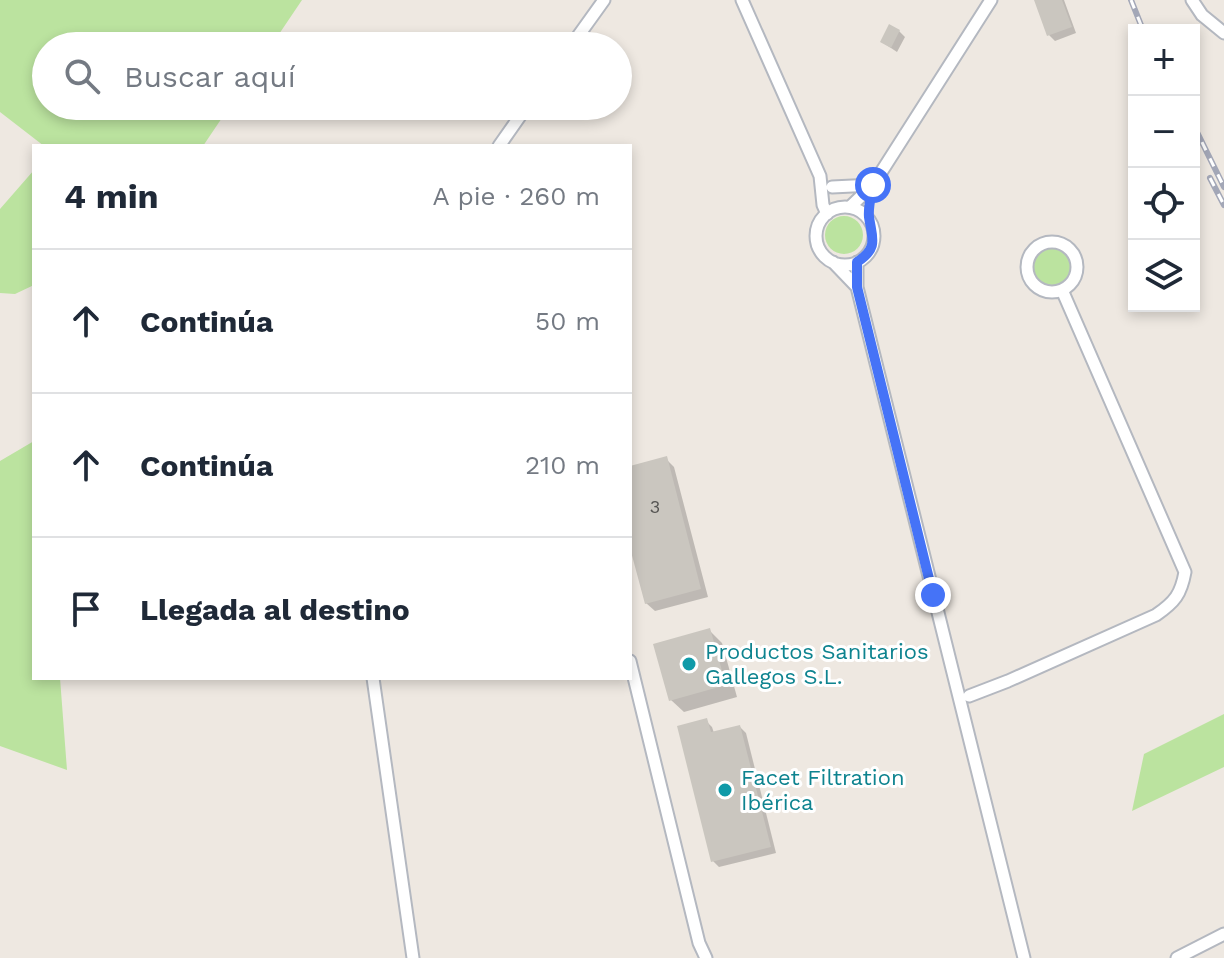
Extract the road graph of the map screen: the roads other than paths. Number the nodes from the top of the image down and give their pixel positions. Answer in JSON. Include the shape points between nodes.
{"nodes":[{"id":1,"x":604,"y":0,"type":"edge"},
{"id":2,"x":742,"y":0,"type":"edge"},
{"id":3,"x":991,"y":0,"type":"edge"},
{"id":4,"x":1192,"y":0,"type":"edge"},
{"id":5,"x":581,"y":32,"type":"edge"},
{"id":6,"x":1224,"y":33,"type":"edge"},
{"id":7,"x":518,"y":120,"type":"edge"},
{"id":8,"x":503,"y":144,"type":"edge"},
{"id":9,"x":820,"y":176,"type":"junction"},
{"id":10,"x":873,"y":185,"type":"junction"},
{"id":11,"x":832,"y":187,"type":"junction"},
{"id":12,"x":846,"y":207,"type":"junction"},
{"id":13,"x":827,"y":214,"type":"junction"},
{"id":14,"x":870,"y":220,"type":"junction"},
{"id":15,"x":833,"y":262,"type":"junction"},
{"id":16,"x":857,"y":262,"type":"junction"},
{"id":17,"x":857,"y":287,"type":"junction"},
{"id":18,"x":1062,"y":290,"type":"junction"},
{"id":19,"x":632,"y":669,"type":"edge"},
{"id":20,"x":373,"y":680,"type":"edge"},
{"id":21,"x":969,"y":696,"type":"dead end"},
{"id":22,"x":1224,"y":934,"type":"edge"},
{"id":23,"x":413,"y":958,"type":"edge"},
{"id":24,"x":706,"y":958,"type":"edge"},
{"id":25,"x":1024,"y":958,"type":"edge"},
{"id":26,"x":1177,"y":958,"type":"edge"}],
"edges":[{"from":1,"to":5,"type":"street"},
{"from":2,"to":9,"type":"street"},
{"from":3,"to":10,"type":"street"},
{"from":4,"to":6,"type":"street"},
{"from":7,"to":8,"type":"street"},
{"from":9,"to":11,"type":"street"},
{"from":9,"to":13,"type":"street"},
{"from":10,"to":11,"type":"street"},
{"from":10,"to":12,"type":"street"},
{"from":10,"to":14,"type":"street"},
{"from":11,"to":12,"type":"street"},
{"from":12,"to":13,"type":"street"},
{"from":12,"to":14,"type":"street"},
{"from":13,"to":15,"type":"street","via":[[816,235],[821,251]]},
{"from":14,"to":16,"type":"street","via":[[873,244]]},
{"from":15,"to":16,"type":"street"},
{"from":15,"to":17,"type":"street"},
{"from":16,"to":17,"type":"street"},
{"from":17,"to":25,"type":"street"},
{"from":18,"to":18,"type":"street","via":[[1074,279],[1075,256],[1061,243],[1039,245],[1027,262],[1030,280],[1042,290]]},
{"from":18,"to":21,"type":"street","via":[[1185,572],[1182,590],[1156,615]]},
{"from":19,"to":24,"type":"street"},
{"from":20,"to":23,"type":"street"},
{"from":22,"to":26,"type":"street"}]}
